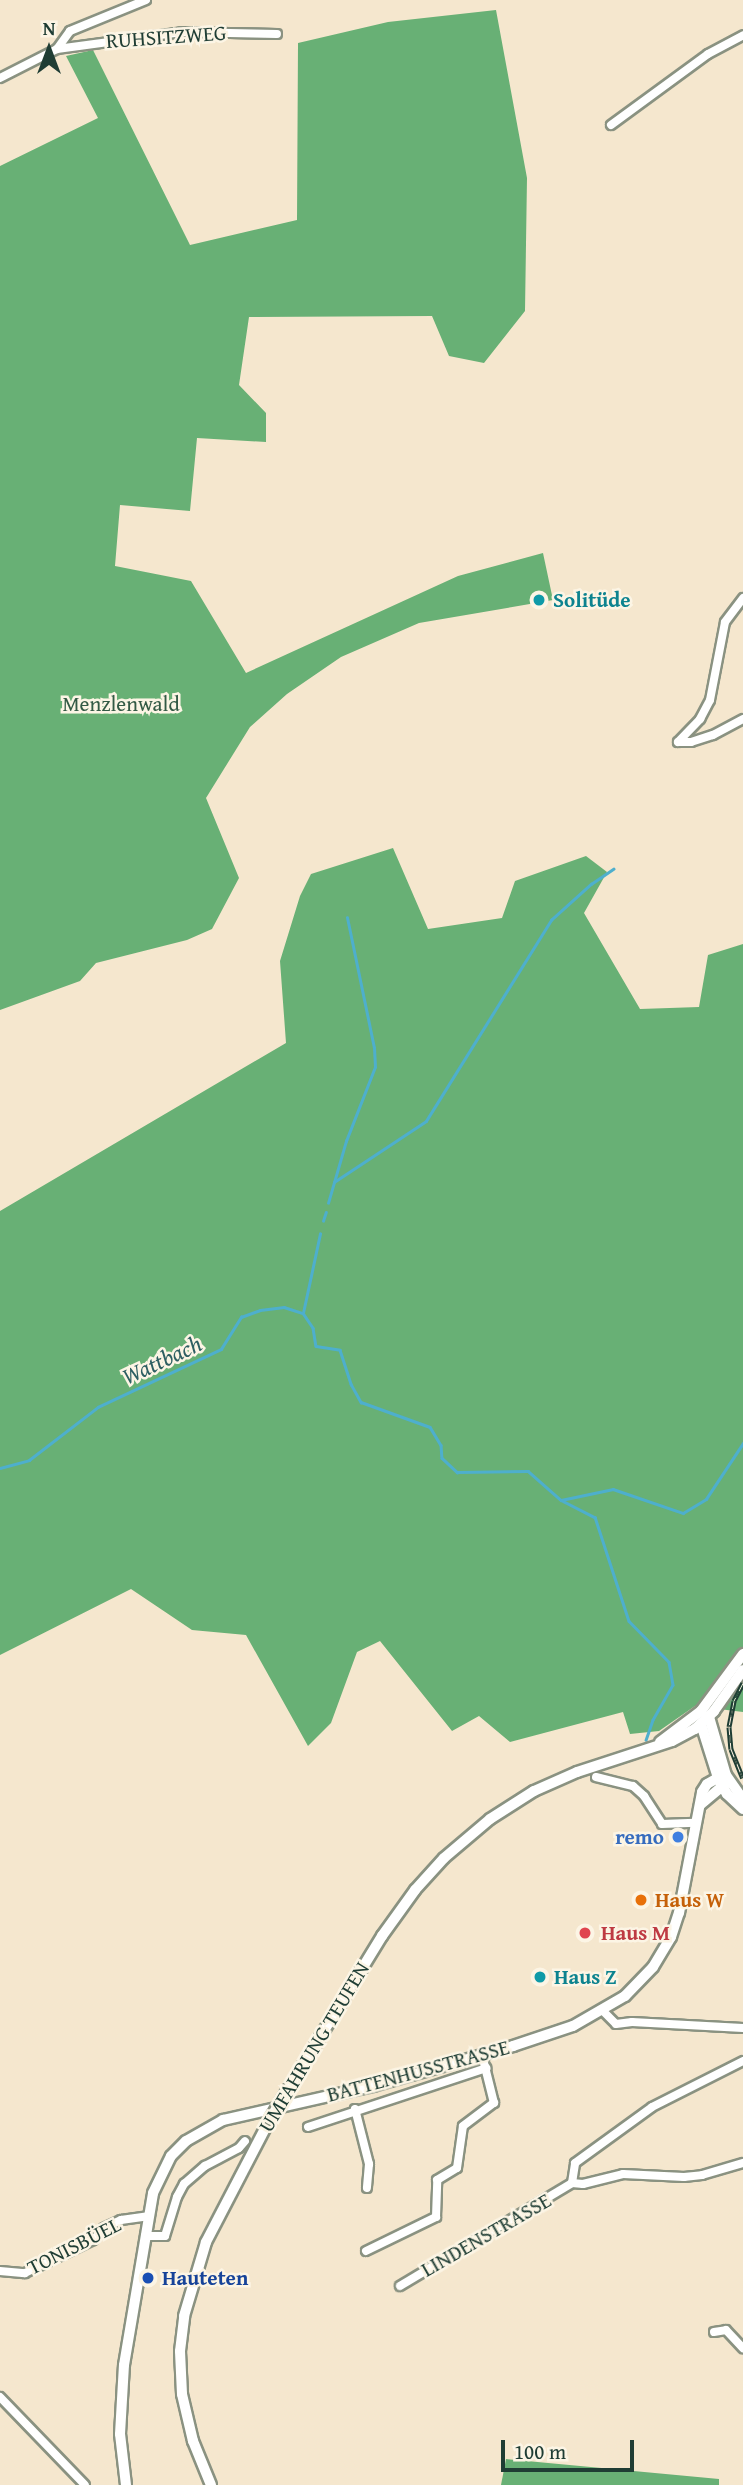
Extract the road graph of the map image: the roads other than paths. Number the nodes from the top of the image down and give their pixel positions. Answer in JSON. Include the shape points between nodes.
{"nodes":[{"id":1,"x":146,"y":0,"type":"edge"},
{"id":2,"x":277,"y":34,"type":"dead end"},
{"id":3,"x":743,"y":35,"type":"edge"},
{"id":4,"x":57,"y":49,"type":"junction"},
{"id":5,"x":0,"y":78,"type":"edge"},
{"id":6,"x":611,"y":125,"type":"dead end"},
{"id":7,"x":743,"y":598,"type":"edge"},
{"id":8,"x":743,"y":719,"type":"edge"},
{"id":9,"x":743,"y":1654,"type":"edge"},
{"id":10,"x":743,"y":1670,"type":"edge"},
{"id":11,"x":703,"y":1718,"type":"junction"},
{"id":12,"x":596,"y":1777,"type":"dead end"},
{"id":13,"x":723,"y":1782,"type":"junction"},
{"id":14,"x":743,"y":1799,"type":"edge"},
{"id":15,"x":743,"y":1809,"type":"edge"},
{"id":16,"x":695,"y":1823,"type":"junction"},
{"id":17,"x":603,"y":2011,"type":"junction"},
{"id":18,"x":743,"y":2028,"type":"edge"},
{"id":19,"x":482,"y":2054,"type":"junction"},
{"id":20,"x":743,"y":2061,"type":"edge"},
{"id":21,"x":486,"y":2068,"type":"junction"},
{"id":22,"x":355,"y":2109,"type":"junction"},
{"id":23,"x":308,"y":2127,"type":"dead end"},
{"id":24,"x":245,"y":2140,"type":"dead end"},
{"id":25,"x":743,"y":2162,"type":"edge"},
{"id":26,"x":572,"y":2183,"type":"junction"},
{"id":27,"x":367,"y":2188,"type":"dead end"},
{"id":28,"x":148,"y":2216,"type":"junction"},
{"id":29,"x":145,"y":2236,"type":"junction"},
{"id":30,"x":366,"y":2251,"type":"dead end"},
{"id":31,"x":0,"y":2271,"type":"edge"},
{"id":32,"x":400,"y":2286,"type":"dead end"},
{"id":33,"x":714,"y":2332,"type":"dead end"},
{"id":34,"x":743,"y":2348,"type":"edge"},
{"id":35,"x":0,"y":2397,"type":"edge"},
{"id":36,"x":85,"y":2485,"type":"edge"},
{"id":37,"x":126,"y":2485,"type":"edge"},
{"id":38,"x":211,"y":2485,"type":"edge"}],
"edges":[{"from":1,"to":4,"type":"street","via":[[70,31]]},
{"from":2,"to":4,"type":"street","name":"RUHSITZWEG","via":[[172,33]]},
{"from":3,"to":6,"type":"street","via":[[708,54]]},
{"from":4,"to":5,"type":"street"},
{"from":7,"to":8,"type":"street","via":[[725,622],[710,700],[700,719],[678,742],[713,735]]},
{"from":9,"to":11,"type":"main road"},
{"from":10,"to":11,"type":"main road"},
{"from":11,"to":13,"type":"street"},
{"from":11,"to":38,"type":"main road","name":"UMFAHRUNG TEUFEN","bridge":true,"via":[[658,1744],[534,1791],[491,1819],[415,1890],[382,1936],[270,2119],[205,2242],[184,2316],[180,2372],[192,2441]]},
{"from":12,"to":16,"type":"street","via":[[633,1786],[662,1824]]},
{"from":13,"to":14,"type":"street"},
{"from":13,"to":15,"type":"street"},
{"from":13,"to":16,"type":"street","name":"BATTENHUSSTRASSE","via":[[705,1788]]},
{"from":16,"to":17,"type":"street","name":"BATTENHUSSTRASSE","via":[[679,1913],[667,1946],[637,1986]]},
{"from":17,"to":18,"type":"street","via":[[616,2024]]},
{"from":17,"to":19,"type":"street","name":"BATTENHUSSTRASSE","via":[[551,2034]]},
{"from":19,"to":21,"type":"street"},
{"from":19,"to":28,"type":"street","name":"BATTENHUSSTRASSE","via":[[352,2091],[247,2112],[201,2130],[166,2164]]},
{"from":20,"to":26,"type":"street","via":[[652,2107],[575,2163]]},
{"from":21,"to":22,"type":"street"},
{"from":21,"to":30,"type":"street","via":[[494,2103],[463,2126],[457,2168],[437,2180],[436,2217]]},
{"from":22,"to":23,"type":"street"},
{"from":22,"to":27,"type":"street","via":[[369,2164]]},
{"from":24,"to":29,"type":"street","via":[[184,2184],[165,2236]]},
{"from":25,"to":26,"type":"street","via":[[702,2175],[623,2174]]},
{"from":26,"to":32,"type":"street","name":"LINDENSTRASSE"},
{"from":28,"to":29,"type":"street","name":"BATTENHUSSTRASSE"},
{"from":28,"to":31,"type":"street","name":"TONISBÜEL","via":[[121,2220],[93,2240],[25,2273]]},
{"from":29,"to":37,"type":"street","name":"BATTENHUSSTRASSE","via":[[120,2397]]},
{"from":33,"to":34,"type":"street","via":[[726,2330]]},
{"from":35,"to":36,"type":"street"}]}
